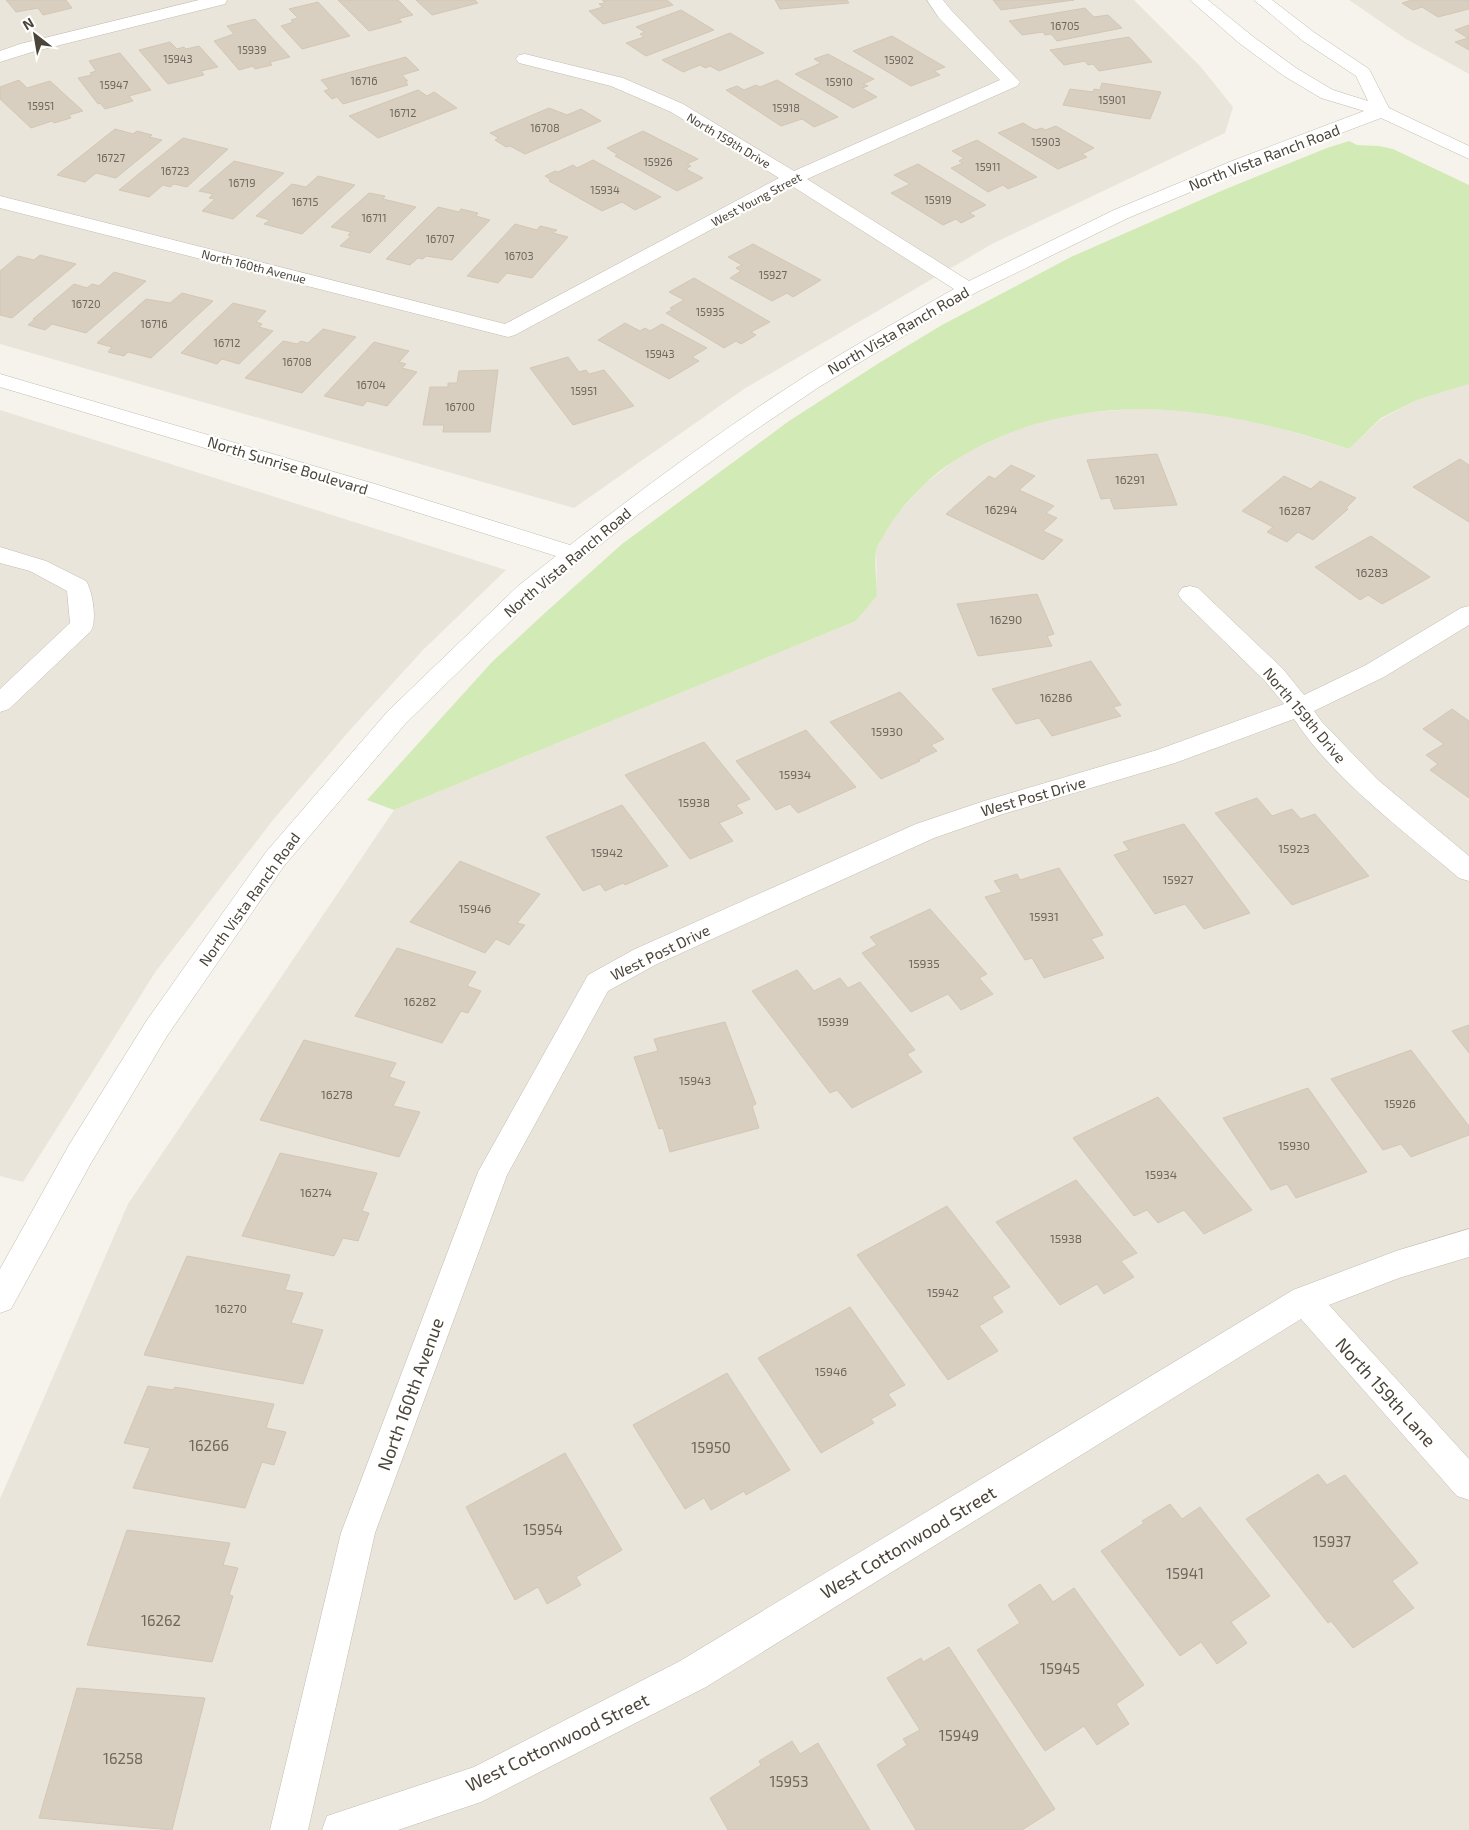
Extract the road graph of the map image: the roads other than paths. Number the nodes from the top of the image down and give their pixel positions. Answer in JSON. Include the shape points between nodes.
{"nodes":[{"id":1,"x":219,"y":0,"type":"edge"},
{"id":2,"x":936,"y":0,"type":"edge"},
{"id":3,"x":1198,"y":0,"type":"edge"},
{"id":4,"x":1262,"y":0,"type":"edge"},
{"id":5,"x":0,"y":57,"type":"edge"},
{"id":6,"x":525,"y":59,"type":"dead end"},
{"id":7,"x":1382,"y":111,"type":"junction"},
{"id":8,"x":1469,"y":153,"type":"edge"},
{"id":9,"x":792,"y":179,"type":"junction"},
{"id":10,"x":0,"y":202,"type":"edge"},
{"id":11,"x":968,"y":288,"type":"junction"},
{"id":12,"x":508,"y":331,"type":"joint"},
{"id":13,"x":0,"y":380,"type":"edge"},
{"id":14,"x":574,"y":554,"type":"junction"},
{"id":15,"x":0,"y":555,"type":"edge"},
{"id":16,"x":1190,"y":594,"type":"dead end"},
{"id":17,"x":1469,"y":614,"type":"edge"},
{"id":18,"x":0,"y":703,"type":"edge"},
{"id":19,"x":1299,"y":707,"type":"junction"},
{"id":20,"x":1469,"y":871,"type":"edge"},
{"id":21,"x":598,"y":983,"type":"joint"},
{"id":22,"x":1469,"y":1242,"type":"edge"},
{"id":23,"x":0,"y":1299,"type":"edge"},
{"id":24,"x":1304,"y":1300,"type":"junction"},
{"id":25,"x":1469,"y":1484,"type":"edge"},
{"id":26,"x":289,"y":1830,"type":"edge"},
{"id":27,"x":341,"y":1830,"type":"edge"}],
"edges":[{"from":1,"to":5,"type":"street"},
{"from":2,"to":9,"type":"street","name":"West Young Street","via":[[945,14],[1011,82]]},
{"from":3,"to":7,"type":"street","via":[[1290,72],[1327,94]]},
{"from":4,"to":7,"type":"street","via":[[1363,73]]},
{"from":6,"to":9,"type":"street","name":"North 159th Drive","via":[[616,82],[676,108]]},
{"from":7,"to":8,"type":"street"},
{"from":7,"to":11,"type":"street","name":"North Vista Ranch Road","via":[[1121,214]]},
{"from":9,"to":11,"type":"street","name":"North 159th Drive"},
{"from":9,"to":12,"type":"street","name":"West Young Street"},
{"from":10,"to":12,"type":"street","name":"North 160th Avenue"},
{"from":11,"to":14,"type":"street","name":"North Vista Ranch Road","via":[[811,382],[632,508]]},
{"from":13,"to":14,"type":"street","name":"North Sunrise Boulevard"},
{"from":14,"to":23,"type":"street","name":"North Vista Ranch Road","via":[[526,592],[397,717],[275,859],[152,1036],[75,1162]]},
{"from":15,"to":18,"type":"street","via":[[38,566],[78,587],[82,625]]},
{"from":16,"to":19,"type":"street","name":"North 159th Drive","via":[[1274,675]]},
{"from":17,"to":19,"type":"street","name":"West Post Drive","via":[[1374,671]]},
{"from":19,"to":20,"type":"street","name":"North 159th Drive","via":[[1313,728],[1369,787]]},
{"from":19,"to":21,"type":"street","name":"West Post Drive","via":[[1173,754],[925,831],[645,956]]},
{"from":21,"to":26,"type":"street","name":"North 160th Avenue","via":[[493,1172],[358,1533]]},
{"from":22,"to":24,"type":"street","name":"West Cottonwood Street","via":[[1396,1265]]},
{"from":24,"to":25,"type":"street","name":"North 159th Lane"},
{"from":24,"to":27,"type":"street","name":"West Cottonwood Street","via":[[693,1674],[482,1784]]}]}
